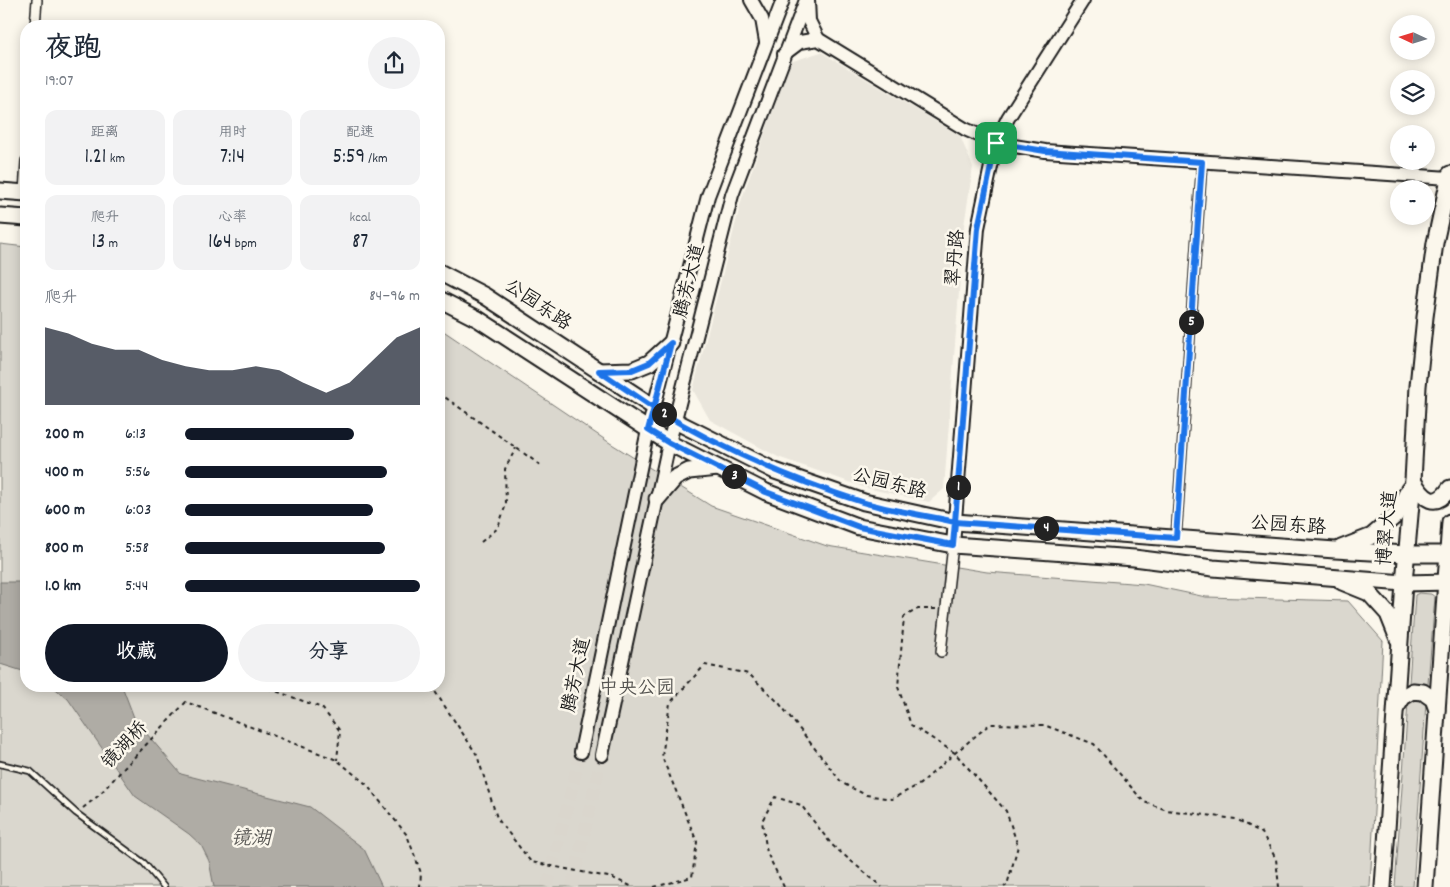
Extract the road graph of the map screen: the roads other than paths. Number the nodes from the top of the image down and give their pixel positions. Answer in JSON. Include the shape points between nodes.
{"nodes":[{"id":1,"x":37,"y":0,"type":"edge"},
{"id":2,"x":751,"y":0,"type":"edge"},
{"id":3,"x":783,"y":0,"type":"edge"},
{"id":4,"x":807,"y":0,"type":"edge"},
{"id":5,"x":1084,"y":0,"type":"edge"},
{"id":6,"x":35,"y":20,"type":"edge"},
{"id":7,"x":818,"y":39,"type":"junction"},
{"id":8,"x":766,"y":42,"type":"junction"},
{"id":9,"x":784,"y":54,"type":"junction"},
{"id":10,"x":996,"y":143,"type":"junction"},
{"id":11,"x":1202,"y":162,"type":"junction"},
{"id":12,"x":1449,"y":176,"type":"edge"},
{"id":13,"x":0,"y":191,"type":"edge"},
{"id":14,"x":20,"y":193,"type":"edge"},
{"id":15,"x":0,"y":216,"type":"edge"},
{"id":16,"x":20,"y":218,"type":"edge"},
{"id":17,"x":445,"y":275,"type":"edge"},
{"id":18,"x":445,"y":302,"type":"edge"},
{"id":19,"x":671,"y":343,"type":"junction"},
{"id":20,"x":599,"y":371,"type":"junction"},
{"id":21,"x":654,"y":408,"type":"junction"},
{"id":22,"x":675,"y":421,"type":"junction"},
{"id":23,"x":648,"y":430,"type":"junction"},
{"id":24,"x":669,"y":443,"type":"junction"},
{"id":25,"x":718,"y":468,"type":"junction"},
{"id":26,"x":1413,"y":481,"type":"junction"},
{"id":27,"x":1450,"y":488,"type":"edge"},
{"id":28,"x":657,"y":499,"type":"junction"},
{"id":29,"x":955,"y":522,"type":"junction"},
{"id":30,"x":1450,"y":522,"type":"edge"},
{"id":31,"x":1176,"y":538,"type":"junction"},
{"id":32,"x":953,"y":545,"type":"junction"},
{"id":33,"x":1335,"y":550,"type":"junction"},
{"id":34,"x":1406,"y":554,"type":"junction"},
{"id":35,"x":1449,"y":554,"type":"edge"},
{"id":36,"x":1326,"y":576,"type":"junction"},
{"id":37,"x":1404,"y":582,"type":"junction"},
{"id":38,"x":1448,"y":582,"type":"edge"},
{"id":39,"x":1450,"y":627,"type":"edge"},
{"id":40,"x":1400,"y":643,"type":"junction"},
{"id":41,"x":1441,"y":646,"type":"junction"},
{"id":42,"x":941,"y":652,"type":"dead end"},
{"id":43,"x":1396,"y":708,"type":"junction"},
{"id":44,"x":1437,"y":710,"type":"junction"},
{"id":45,"x":581,"y":752,"type":"tunnel mouth"},
{"id":46,"x":602,"y":755,"type":"tunnel mouth"},
{"id":47,"x":0,"y":764,"type":"edge"},
{"id":48,"x":164,"y":887,"type":"edge"},
{"id":49,"x":1383,"y":887,"type":"edge"},
{"id":50,"x":1425,"y":887,"type":"edge"}],
"edges":[{"from":1,"to":6,"type":"street"},
{"from":2,"to":8,"type":"main road","via":[[762,19]]},
{"from":3,"to":8,"type":"main road","name":"腾芳大道"},
{"from":4,"to":7,"type":"main road","via":[[809,20]]},
{"from":4,"to":9,"type":"main road","name":"腾芳大道"},
{"from":5,"to":10,"type":"main road","name":"翠丹路","via":[[1008,118]]},
{"from":7,"to":9,"type":"main road","via":[[800,42]]},
{"from":7,"to":10,"type":"main road","via":[[965,129]]},
{"from":8,"to":19,"type":"main road","name":"腾芳大道","via":[[708,196]]},
{"from":9,"to":22,"type":"main road","name":"腾芳大道","via":[[732,195]]},
{"from":10,"to":11,"type":"main road","via":[[1045,151]]},
{"from":10,"to":29,"type":"main road","name":"翠丹路","via":[[978,228]]},
{"from":11,"to":12,"type":"main road"},
{"from":11,"to":31,"type":"street"},
{"from":12,"to":26,"type":"main road","name":"博翠大道","via":[[1435,243],[1425,317]]},
{"from":13,"to":14,"type":"main road"},
{"from":15,"to":16,"type":"main road"},
{"from":17,"to":20,"type":"main road","name":"公园东路","via":[[485,296]]},
{"from":18,"to":23,"type":"main road","via":[[478,318]]},
{"from":19,"to":20,"type":"main road","via":[[649,363],[632,370]]},
{"from":19,"to":21,"type":"main road","name":"腾芳大道"},
{"from":20,"to":21,"type":"main road","name":"公园东路"},
{"from":21,"to":22,"type":"main road","name":"公园东路"},
{"from":21,"to":23,"type":"main road","name":"腾芳大道"},
{"from":22,"to":24,"type":"main road","name":"腾芳大道"},
{"from":22,"to":29,"type":"main road","name":"公园东路","via":[[775,471],[864,502]]},
{"from":23,"to":24,"type":"main road"},
{"from":23,"to":45,"type":"main road","name":"腾芳大道"},
{"from":24,"to":25,"type":"main road"},
{"from":24,"to":28,"type":"main road","name":"腾芳大道"},
{"from":25,"to":28,"type":"main road","via":[[689,472],[675,478]]},
{"from":25,"to":32,"type":"main road","via":[[766,492],[859,527]]},
{"from":26,"to":27,"type":"main road","via":[[1428,500],[1437,500]]},
{"from":26,"to":33,"type":"main road","via":[[1395,516],[1372,536]]},
{"from":26,"to":34,"type":"main road","name":"博翠大道"},
{"from":28,"to":46,"type":"main road","name":"腾芳大道"},
{"from":29,"to":31,"type":"main road","name":"公园东路"},
{"from":29,"to":32,"type":"main road","name":"翠丹路"},
{"from":30,"to":35,"type":"main road"},
{"from":31,"to":33,"type":"main road","name":"公园东路"},
{"from":32,"to":36,"type":"main road"},
{"from":32,"to":42,"type":"street"},
{"from":33,"to":34,"type":"main road","name":"公园东路"},
{"from":34,"to":35,"type":"main road","name":"公园东路"},
{"from":34,"to":37,"type":"main road","name":"博翠大道"},
{"from":35,"to":38,"type":"main road"},
{"from":36,"to":37,"type":"main road"},
{"from":36,"to":40,"type":"main road","via":[[1369,593],[1388,614]]},
{"from":37,"to":38,"type":"main road"},
{"from":37,"to":40,"type":"main road","name":"博翠大道"},
{"from":38,"to":41,"type":"main road"},
{"from":39,"to":41,"type":"main road"},
{"from":40,"to":43,"type":"main road","name":"博翠大道"},
{"from":41,"to":44,"type":"main road"},
{"from":43,"to":44,"type":"main road","via":[[1403,696],[1413,691],[1423,692],[1433,699]]},
{"from":43,"to":49,"type":"main road","name":"博翠大道"},
{"from":44,"to":50,"type":"main road"},
{"from":47,"to":48,"type":"lane","via":[[30,771],[76,813],[144,862]]}]}
